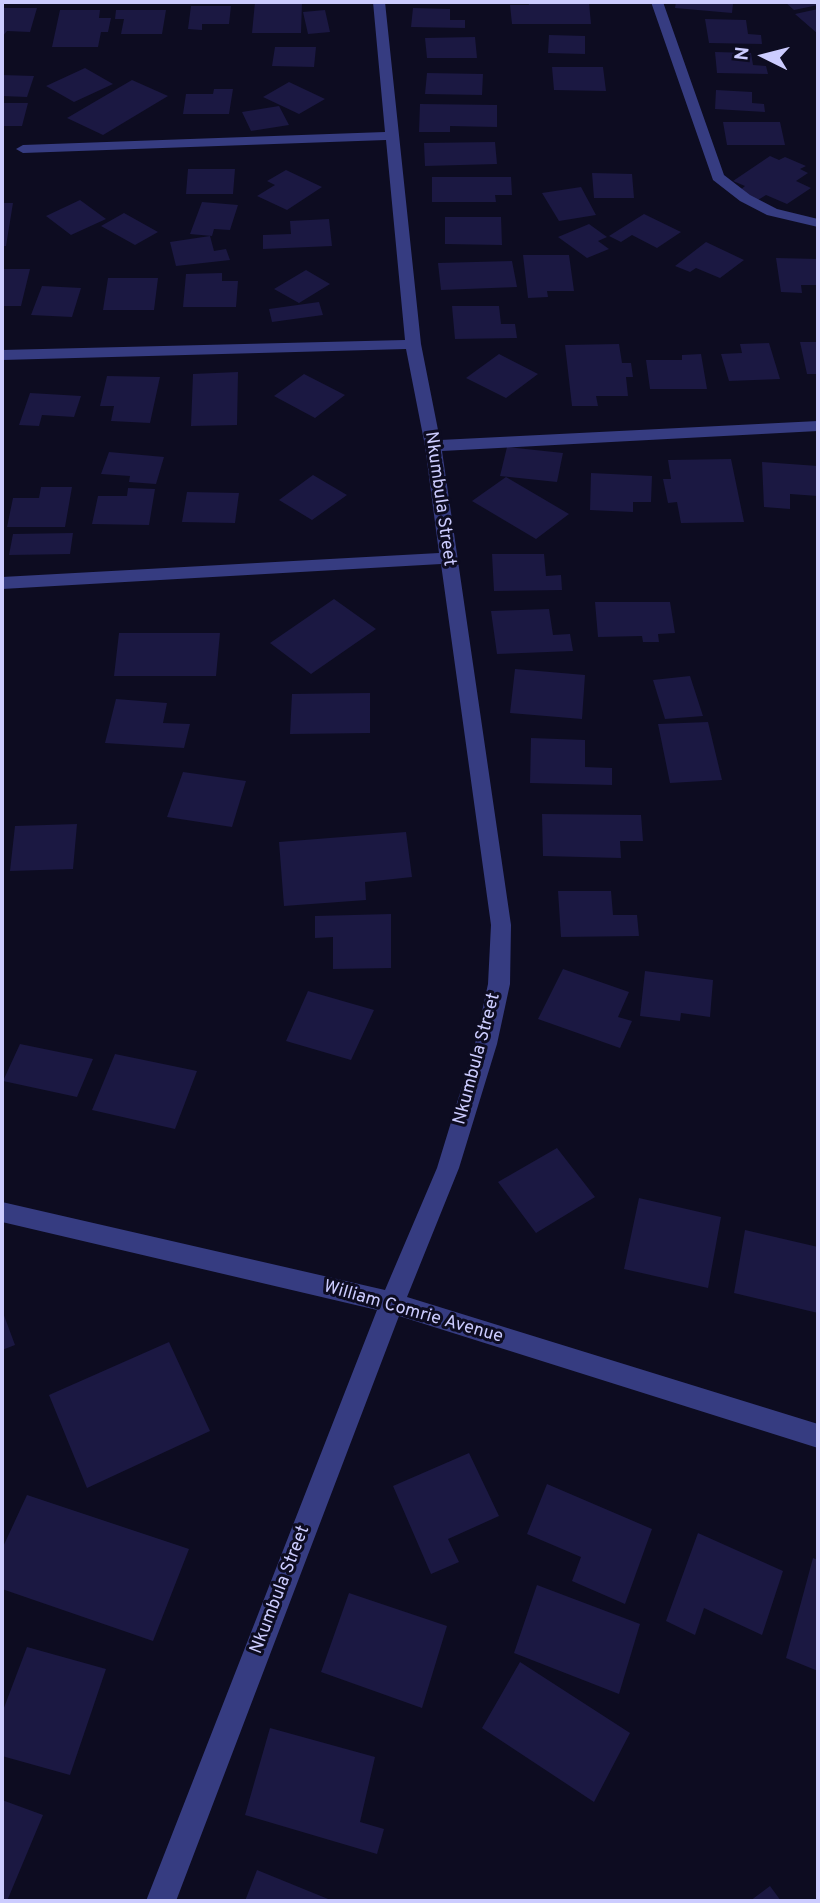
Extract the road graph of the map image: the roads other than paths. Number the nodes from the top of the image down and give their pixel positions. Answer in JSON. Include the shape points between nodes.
{"nodes":[{"id":1,"x":379,"y":2,"type":"edge"},
{"id":2,"x":657,"y":2,"type":"edge"},
{"id":3,"x":393,"y":136,"type":"junction"},
{"id":4,"x":23,"y":149,"type":"dead end"},
{"id":5,"x":818,"y":223,"type":"edge"},
{"id":6,"x":413,"y":344,"type":"junction"},
{"id":7,"x":2,"y":355,"type":"edge"},
{"id":8,"x":818,"y":426,"type":"edge"},
{"id":9,"x":433,"y":446,"type":"junction"},
{"id":10,"x":447,"y":558,"type":"junction"},
{"id":11,"x":2,"y":583,"type":"edge"},
{"id":12,"x":2,"y":1212,"type":"edge"},
{"id":13,"x":392,"y":1303,"type":"junction"},
{"id":14,"x":818,"y":1436,"type":"edge"},
{"id":15,"x":161,"y":1901,"type":"edge"}],
"edges":[{"from":1,"to":3,"type":"street","name":"Nkumbula Street"},
{"from":2,"to":5,"type":"street","via":[[718,177],[772,212]]},
{"from":3,"to":4,"type":"street"},
{"from":3,"to":6,"type":"street","name":"Nkumbula Street"},
{"from":6,"to":7,"type":"street"},
{"from":6,"to":9,"type":"street","name":"Nkumbula Street"},
{"from":8,"to":9,"type":"street"},
{"from":9,"to":10,"type":"street","name":"Nkumbula Street"},
{"from":10,"to":11,"type":"street"},
{"from":10,"to":13,"type":"street","name":"Nkumbula Street","via":[[501,925],[499,984],[448,1168]]},
{"from":12,"to":13,"type":"street","name":"William Comrie Avenue"},
{"from":13,"to":14,"type":"street","name":"William Comrie Avenue"},
{"from":13,"to":15,"type":"street","name":"Nkumbula Street"}]}
